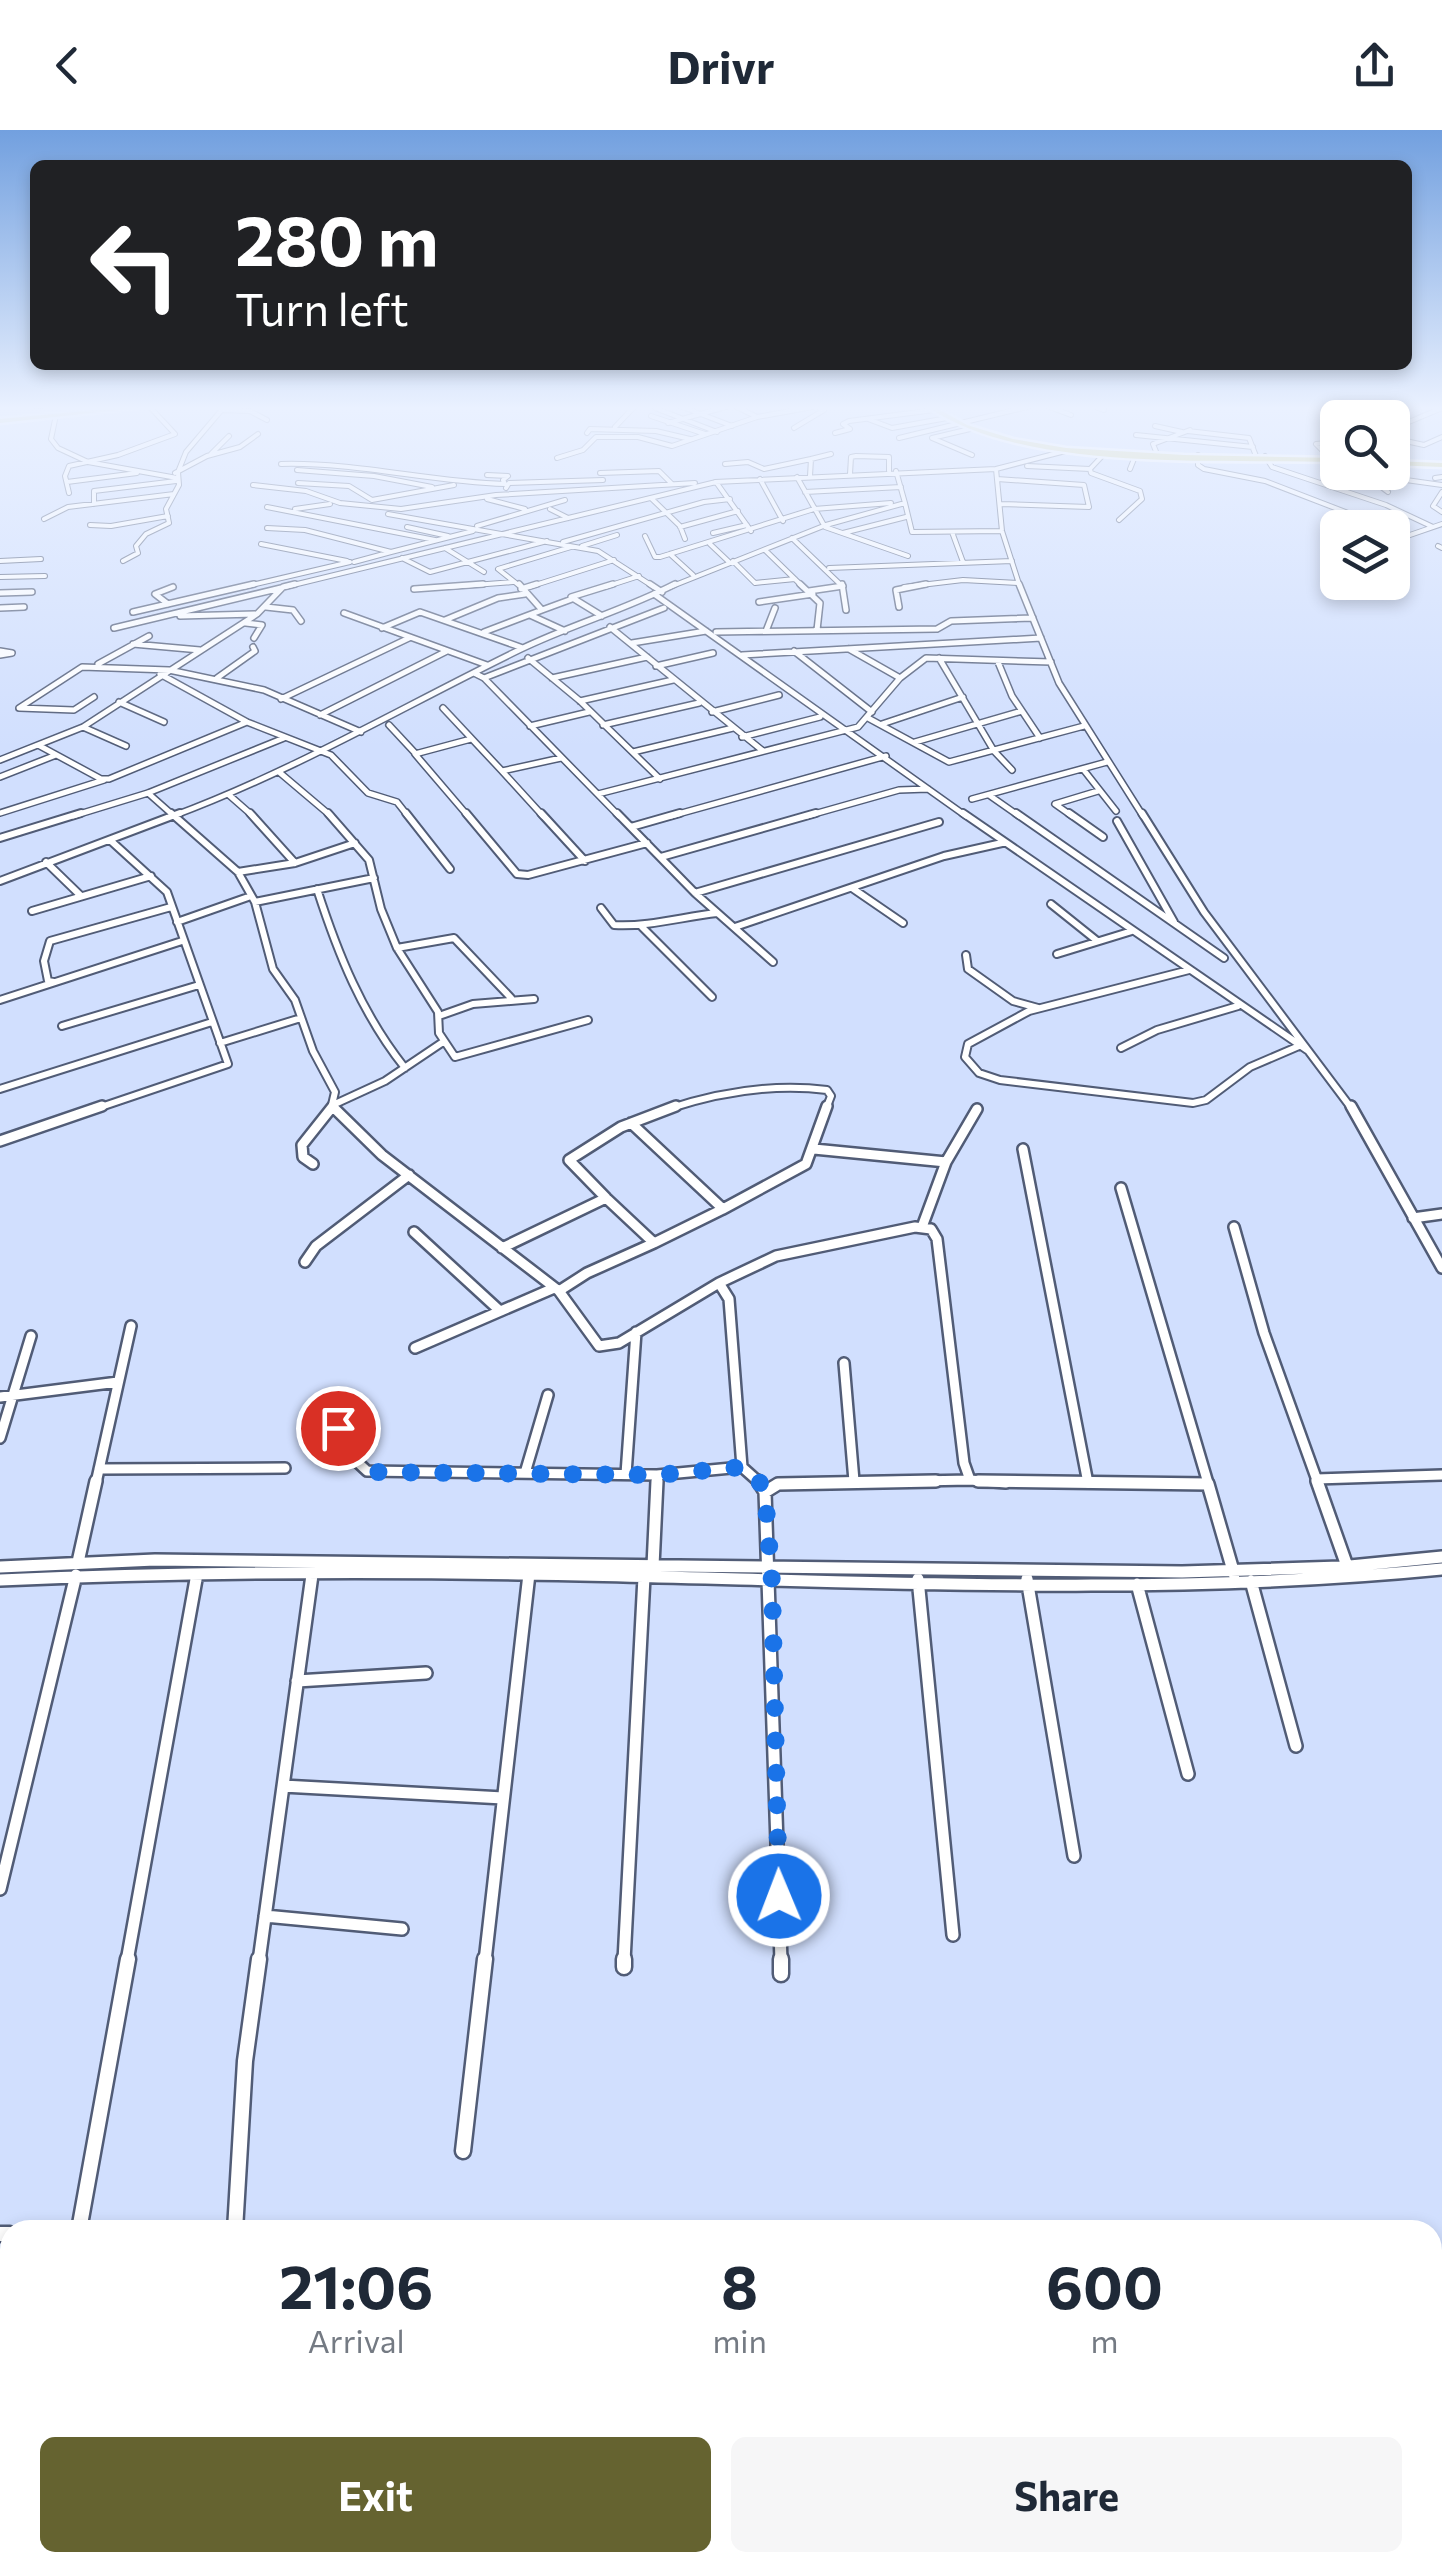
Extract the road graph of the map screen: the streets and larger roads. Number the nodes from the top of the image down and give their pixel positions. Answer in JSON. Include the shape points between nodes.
{"nodes":[{"id":1,"x":146,"y":520,"type":"edge"},
{"id":2,"x":169,"y":520,"type":"edge"},
{"id":3,"x":340,"y":520,"type":"joint"},
{"id":4,"x":423,"y":520,"type":"edge"},
{"id":5,"x":496,"y":520,"type":"edge"},
{"id":6,"x":560,"y":520,"type":"edge"},
{"id":7,"x":643,"y":520,"type":"edge"},
{"id":8,"x":674,"y":520,"type":"edge"},
{"id":9,"x":707,"y":520,"type":"edge"},
{"id":10,"x":743,"y":520,"type":"edge"},
{"id":11,"x":786,"y":520,"type":"edge"},
{"id":12,"x":820,"y":520,"type":"edge"},
{"id":13,"x":845,"y":520,"type":"edge"},
{"id":14,"x":895,"y":520,"type":"edge"},
{"id":15,"x":907,"y":520,"type":"edge"},
{"id":16,"x":1001,"y":520,"type":"edge"},
{"id":17,"x":1420,"y":520,"type":"edge"},
{"id":18,"x":781,"y":522,"type":"junction"},
{"id":19,"x":1442,"y":524,"type":"edge"},
{"id":20,"x":90,"y":525,"type":"dead end"},
{"id":21,"x":824,"y":526,"type":"junction"},
{"id":22,"x":1433,"y":526,"type":"junction"},
{"id":23,"x":407,"y":527,"type":"dead end"},
{"id":24,"x":680,"y":527,"type":"junction"},
{"id":25,"x":267,"y":528,"type":"dead end"},
{"id":26,"x":472,"y":528,"type":"junction"},
{"id":27,"x":749,"y":528,"type":"junction"},
{"id":28,"x":480,"y":529,"type":"junction"},
{"id":29,"x":1002,"y":531,"type":"junction"},
{"id":30,"x":713,"y":532,"type":"dead end"},
{"id":31,"x":952,"y":532,"type":"junction"},
{"id":32,"x":317,"y":533,"type":"junction"},
{"id":33,"x":507,"y":533,"type":"junction"},
{"id":34,"x":840,"y":534,"type":"junction"},
{"id":35,"x":1410,"y":535,"type":"edge"},
{"id":36,"x":450,"y":536,"type":"junction"},
{"id":37,"x":617,"y":536,"type":"dead end"},
{"id":38,"x":644,"y":536,"type":"dead end"},
{"id":39,"x":794,"y":537,"type":"junction"},
{"id":40,"x":685,"y":538,"type":"dead end"},
{"id":41,"x":436,"y":540,"type":"junction"},
{"id":42,"x":550,"y":541,"type":"junction"},
{"id":43,"x":561,"y":543,"type":"junction"},
{"id":44,"x":261,"y":544,"type":"dead end"},
{"id":45,"x":710,"y":544,"type":"junction"},
{"id":46,"x":577,"y":546,"type":"junction"},
{"id":47,"x":444,"y":548,"type":"junction"},
{"id":48,"x":765,"y":550,"type":"junction"},
{"id":49,"x":391,"y":552,"type":"junction"},
{"id":50,"x":670,"y":554,"type":"junction"},
{"id":51,"x":402,"y":558,"type":"junction"},
{"id":52,"x":41,"y":559,"type":"dead end"},
{"id":53,"x":614,"y":560,"type":"junction"},
{"id":54,"x":0,"y":561,"type":"edge"},
{"id":55,"x":123,"y":561,"type":"dead end"},
{"id":56,"x":1012,"y":561,"type":"junction"},
{"id":57,"x":352,"y":562,"type":"junction"},
{"id":58,"x":468,"y":562,"type":"junction"},
{"id":59,"x":731,"y":562,"type":"junction"},
{"id":60,"x":962,"y":562,"type":"junction"},
{"id":61,"x":912,"y":563,"type":"junction"},
{"id":62,"x":368,"y":566,"type":"junction"},
{"id":63,"x":829,"y":568,"type":"junction"},
{"id":64,"x":484,"y":572,"type":"dead end"},
{"id":65,"x":693,"y":575,"type":"junction"},
{"id":66,"x":44,"y":576,"type":"dead end"},
{"id":67,"x":639,"y":576,"type":"junction"},
{"id":68,"x":0,"y":577,"type":"edge"},
{"id":69,"x":795,"y":579,"type":"junction"},
{"id":70,"x":514,"y":582,"type":"junction"},
{"id":71,"x":1018,"y":583,"type":"junction"},
{"id":72,"x":173,"y":586,"type":"dead end"},
{"id":73,"x":843,"y":586,"type":"junction"},
{"id":74,"x":283,"y":587,"type":"junction"},
{"id":75,"x":414,"y":590,"type":"dead end"},
{"id":76,"x":523,"y":591,"type":"junction"},
{"id":77,"x":32,"y":592,"type":"dead end"},
{"id":78,"x":0,"y":593,"type":"edge"},
{"id":79,"x":657,"y":593,"type":"junction"},
{"id":80,"x":811,"y":593,"type":"junction"},
{"id":81,"x":572,"y":599,"type":"junction"},
{"id":82,"x":759,"y":602,"type":"dead end"},
{"id":83,"x":168,"y":604,"type":"junction"},
{"id":84,"x":899,"y":606,"type":"dead end"},
{"id":85,"x":24,"y":607,"type":"dead end"},
{"id":86,"x":266,"y":607,"type":"junction"},
{"id":87,"x":0,"y":608,"type":"edge"},
{"id":88,"x":664,"y":608,"type":"dead end"},
{"id":89,"x":775,"y":608,"type":"dead end"},
{"id":90,"x":542,"y":610,"type":"junction"},
{"id":91,"x":846,"y":610,"type":"dead end"},
{"id":92,"x":133,"y":612,"type":"dead end"},
{"id":93,"x":344,"y":613,"type":"dead end"},
{"id":94,"x":257,"y":614,"type":"junction"},
{"id":95,"x":530,"y":615,"type":"junction"},
{"id":96,"x":178,"y":616,"type":"dead end"},
{"id":97,"x":602,"y":616,"type":"junction"},
{"id":98,"x":1033,"y":618,"type":"junction"},
{"id":99,"x":445,"y":620,"type":"junction"},
{"id":100,"x":301,"y":621,"type":"dead end"},
{"id":101,"x":243,"y":622,"type":"junction"},
{"id":102,"x":610,"y":626,"type":"junction"},
{"id":103,"x":114,"y":628,"type":"dead end"},
{"id":104,"x":382,"y":628,"type":"junction"},
{"id":105,"x":894,"y":629,"type":"junction"},
{"id":106,"x":818,"y":630,"type":"junction"},
{"id":107,"x":565,"y":631,"type":"junction"},
{"id":108,"x":711,"y":631,"type":"junction"},
{"id":109,"x":766,"y":631,"type":"junction"},
{"id":110,"x":484,"y":632,"type":"junction"},
{"id":111,"x":148,"y":636,"type":"dead end"},
{"id":112,"x":254,"y":638,"type":"dead end"},
{"id":113,"x":409,"y":638,"type":"junction"},
{"id":114,"x":1042,"y":638,"type":"junction"},
{"id":115,"x":133,"y":644,"type":"junction"},
{"id":116,"x":632,"y":644,"type":"junction"},
{"id":117,"x":905,"y":646,"type":"junction"},
{"id":118,"x":253,"y":647,"type":"dead end"},
{"id":119,"x":523,"y":648,"type":"junction"},
{"id":120,"x":849,"y":649,"type":"junction"},
{"id":121,"x":202,"y":650,"type":"junction"},
{"id":122,"x":447,"y":651,"type":"junction"},
{"id":123,"x":794,"y":651,"type":"junction"},
{"id":124,"x":713,"y":653,"type":"dead end"},
{"id":125,"x":746,"y":655,"type":"junction"},
{"id":126,"x":647,"y":657,"type":"junction"},
{"id":127,"x":528,"y":658,"type":"junction"},
{"id":128,"x":939,"y":658,"type":"junction"},
{"id":129,"x":998,"y":662,"type":"junction"},
{"id":130,"x":1052,"y":662,"type":"junction"},
{"id":131,"x":96,"y":666,"type":"junction"},
{"id":132,"x":487,"y":666,"type":"junction"},
{"id":133,"x":656,"y":666,"type":"junction"},
{"id":134,"x":169,"y":670,"type":"junction"},
{"id":135,"x":474,"y":673,"type":"junction"},
{"id":136,"x":160,"y":674,"type":"junction"},
{"id":137,"x":217,"y":678,"type":"junction"},
{"id":138,"x":484,"y":678,"type":"junction"},
{"id":139,"x":552,"y":678,"type":"junction"},
{"id":140,"x":900,"y":678,"type":"junction"},
{"id":141,"x":673,"y":680,"type":"junction"},
{"id":142,"x":780,"y":695,"type":"dead end"},
{"id":143,"x":963,"y":696,"type":"junction"},
{"id":144,"x":94,"y":698,"type":"dead end"},
{"id":145,"x":281,"y":699,"type":"junction"},
{"id":146,"x":580,"y":701,"type":"junction"},
{"id":147,"x":119,"y":702,"type":"junction"},
{"id":148,"x":700,"y":703,"type":"junction"},
{"id":149,"x":442,"y":708,"type":"dead end"},
{"id":150,"x":1022,"y":711,"type":"junction"},
{"id":151,"x":589,"y":712,"type":"junction"},
{"id":152,"x":712,"y":712,"type":"junction"},
{"id":153,"x":320,"y":715,"type":"junction"},
{"id":154,"x":870,"y":715,"type":"junction"},
{"id":155,"x":820,"y":717,"type":"dead end"},
{"id":156,"x":164,"y":722,"type":"dead end"},
{"id":157,"x":247,"y":722,"type":"junction"},
{"id":158,"x":882,"y":724,"type":"junction"},
{"id":159,"x":979,"y":724,"type":"junction"},
{"id":160,"x":389,"y":725,"type":"dead end"},
{"id":161,"x":602,"y":725,"type":"junction"},
{"id":162,"x":530,"y":726,"type":"junction"},
{"id":163,"x":1084,"y":726,"type":"junction"},
{"id":164,"x":83,"y":727,"type":"junction"},
{"id":165,"x":733,"y":728,"type":"junction"},
{"id":166,"x":847,"y":729,"type":"junction"},
{"id":167,"x":361,"y":732,"type":"junction"},
{"id":168,"x":742,"y":736,"type":"junction"},
{"id":169,"x":284,"y":738,"type":"junction"},
{"id":170,"x":470,"y":738,"type":"junction"},
{"id":171,"x":1040,"y":738,"type":"junction"},
{"id":172,"x":916,"y":742,"type":"junction"},
{"id":173,"x":40,"y":746,"type":"junction"},
{"id":174,"x":126,"y":746,"type":"dead end"},
{"id":175,"x":994,"y":750,"type":"junction"},
{"id":176,"x":323,"y":752,"type":"junction"},
{"id":177,"x":415,"y":752,"type":"junction"},
{"id":178,"x":633,"y":752,"type":"junction"},
{"id":179,"x":764,"y":752,"type":"junction"},
{"id":180,"x":56,"y":756,"type":"junction"},
{"id":181,"x":886,"y":756,"type":"junction"},
{"id":182,"x":560,"y":758,"type":"junction"},
{"id":183,"x":0,"y":760,"type":"edge"},
{"id":184,"x":1108,"y":762,"type":"junction"},
{"id":185,"x":1083,"y":769,"type":"junction"},
{"id":186,"x":1012,"y":770,"type":"dead end"},
{"id":187,"x":502,"y":771,"type":"junction"},
{"id":188,"x":279,"y":772,"type":"junction"},
{"id":189,"x":0,"y":777,"type":"edge"},
{"id":190,"x":660,"y":778,"type":"junction"},
{"id":191,"x":104,"y":780,"type":"junction"},
{"id":192,"x":931,"y":789,"type":"junction"},
{"id":193,"x":1098,"y":791,"type":"junction"},
{"id":194,"x":148,"y":793,"type":"junction"},
{"id":195,"x":598,"y":794,"type":"junction"},
{"id":196,"x":229,"y":795,"type":"junction"},
{"id":197,"x":988,"y":795,"type":"junction"},
{"id":198,"x":972,"y":800,"type":"dead end"},
{"id":199,"x":1116,"y":811,"type":"dead end"},
{"id":200,"x":0,"y":813,"type":"edge"},
{"id":201,"x":172,"y":816,"type":"junction"},
{"id":202,"x":1117,"y":821,"type":"dead end"},
{"id":203,"x":939,"y":822,"type":"dead end"},
{"id":204,"x":631,"y":827,"type":"junction"},
{"id":205,"x":1103,"y":837,"type":"dead end"},
{"id":206,"x":0,"y":838,"type":"edge"},
{"id":207,"x":110,"y":840,"type":"junction"},
{"id":208,"x":355,"y":843,"type":"junction"},
{"id":209,"x":646,"y":843,"type":"junction"},
{"id":210,"x":1002,"y":843,"type":"junction"},
{"id":211,"x":661,"y":857,"type":"junction"},
{"id":212,"x":585,"y":861,"type":"junction"},
{"id":213,"x":46,"y":862,"type":"junction"},
{"id":214,"x":295,"y":863,"type":"junction"},
{"id":215,"x":450,"y":870,"type":"dead end"},
{"id":216,"x":238,"y":872,"type":"junction"},
{"id":217,"x":151,"y":876,"type":"junction"},
{"id":218,"x":374,"y":878,"type":"junction"},
{"id":219,"x":0,"y":882,"type":"edge"},
{"id":220,"x":852,"y":888,"type":"junction"},
{"id":221,"x":317,"y":890,"type":"junction"},
{"id":222,"x":695,"y":893,"type":"junction"},
{"id":223,"x":81,"y":896,"type":"junction"},
{"id":224,"x":253,"y":899,"type":"junction"},
{"id":225,"x":1051,"y":904,"type":"dead end"},
{"id":226,"x":171,"y":907,"type":"junction"},
{"id":227,"x":601,"y":908,"type":"dead end"},
{"id":228,"x":32,"y":911,"type":"dead end"},
{"id":229,"x":717,"y":913,"type":"junction"},
{"id":230,"x":178,"y":922,"type":"junction"},
{"id":231,"x":903,"y":923,"type":"dead end"},
{"id":232,"x":1175,"y":924,"type":"junction"},
{"id":233,"x":642,"y":927,"type":"junction"},
{"id":234,"x":734,"y":927,"type":"junction"},
{"id":235,"x":1132,"y":930,"type":"junction"},
{"id":236,"x":182,"y":940,"type":"junction"},
{"id":237,"x":1096,"y":940,"type":"junction"},
{"id":238,"x":397,"y":948,"type":"junction"},
{"id":239,"x":1057,"y":954,"type":"dead end"},
{"id":240,"x":966,"y":955,"type":"dead end"},
{"id":241,"x":1224,"y":958,"type":"dead end"},
{"id":242,"x":773,"y":962,"type":"dead end"},
{"id":243,"x":1189,"y":970,"type":"junction"},
{"id":244,"x":56,"y":982,"type":"junction"},
{"id":245,"x":200,"y":984,"type":"junction"},
{"id":246,"x":712,"y":996,"type":"dead end"},
{"id":247,"x":511,"y":998,"type":"junction"},
{"id":248,"x":534,"y":999,"type":"dead end"},
{"id":249,"x":0,"y":1000,"type":"edge"},
{"id":250,"x":1238,"y":1006,"type":"junction"},
{"id":251,"x":1038,"y":1008,"type":"junction"},
{"id":252,"x":439,"y":1016,"type":"junction"},
{"id":253,"x":301,"y":1018,"type":"junction"},
{"id":254,"x":588,"y":1020,"type":"dead end"},
{"id":255,"x":212,"y":1022,"type":"junction"},
{"id":256,"x":62,"y":1026,"type":"dead end"},
{"id":257,"x":443,"y":1042,"type":"junction"},
{"id":258,"x":220,"y":1043,"type":"junction"},
{"id":259,"x":1299,"y":1046,"type":"junction"},
{"id":260,"x":1120,"y":1048,"type":"dead end"},
{"id":261,"x":1314,"y":1054,"type":"junction"},
{"id":262,"x":406,"y":1068,"type":"junction"},
{"id":263,"x":0,"y":1089,"type":"edge"},
{"id":264,"x":334,"y":1106,"type":"junction"},
{"id":265,"x":977,"y":1109,"type":"dead end"},
{"id":266,"x":631,"y":1123,"type":"junction"},
{"id":267,"x":0,"y":1141,"type":"edge"},
{"id":268,"x":814,"y":1149,"type":"junction"},
{"id":269,"x":1023,"y":1149,"type":"dead end"},
{"id":270,"x":946,"y":1162,"type":"junction"},
{"id":271,"x":313,"y":1164,"type":"dead end"},
{"id":272,"x":410,"y":1175,"type":"junction"},
{"id":273,"x":1121,"y":1188,"type":"dead end"},
{"id":274,"x":606,"y":1198,"type":"junction"},
{"id":275,"x":723,"y":1209,"type":"junction"},
{"id":276,"x":1442,"y":1214,"type":"edge"},
{"id":277,"x":1413,"y":1218,"type":"junction"},
{"id":278,"x":922,"y":1227,"type":"junction"},
{"id":279,"x":1234,"y":1227,"type":"dead end"},
{"id":280,"x":414,"y":1232,"type":"dead end"},
{"id":281,"x":654,"y":1243,"type":"junction"},
{"id":282,"x":502,"y":1248,"type":"junction"},
{"id":283,"x":305,"y":1262,"type":"dead end"},
{"id":284,"x":1442,"y":1268,"type":"edge"},
{"id":285,"x":720,"y":1283,"type":"junction"},
{"id":286,"x":557,"y":1290,"type":"junction"},
{"id":287,"x":500,"y":1312,"type":"junction"},
{"id":288,"x":131,"y":1326,"type":"dead end"},
{"id":289,"x":636,"y":1332,"type":"junction"},
{"id":290,"x":31,"y":1336,"type":"dead end"},
{"id":291,"x":416,"y":1348,"type":"dead end"},
{"id":292,"x":844,"y":1362,"type":"dead end"},
{"id":293,"x":118,"y":1382,"type":"junction"},
{"id":294,"x":13,"y":1394,"type":"junction"},
{"id":295,"x":548,"y":1395,"type":"dead end"},
{"id":296,"x":0,"y":1396,"type":"edge"},
{"id":297,"x":323,"y":1398,"type":"dead end"},
{"id":298,"x":0,"y":1438,"type":"edge"},
{"id":299,"x":742,"y":1467,"type":"junction"},
{"id":300,"x":284,"y":1468,"type":"dead end"},
{"id":301,"x":98,"y":1469,"type":"junction"},
{"id":302,"x":525,"y":1473,"type":"junction"},
{"id":303,"x":626,"y":1474,"type":"junction"},
{"id":304,"x":657,"y":1475,"type":"junction"},
{"id":305,"x":1442,"y":1475,"type":"edge"},
{"id":306,"x":1316,"y":1478,"type":"junction"},
{"id":307,"x":970,"y":1480,"type":"junction"},
{"id":308,"x":854,"y":1481,"type":"junction"},
{"id":309,"x":1088,"y":1484,"type":"junction"},
{"id":310,"x":1208,"y":1484,"type":"junction"},
{"id":311,"x":765,"y":1492,"type":"junction"},
{"id":312,"x":1442,"y":1558,"type":"edge"},
{"id":313,"x":340,"y":1562,"type":"junction"},
{"id":314,"x":654,"y":1566,"type":"junction"},
{"id":315,"x":1347,"y":1566,"type":"junction"},
{"id":316,"x":0,"y":1567,"type":"edge"},
{"id":317,"x":139,"y":1568,"type":"junction"},
{"id":318,"x":1442,"y":1568,"type":"edge"},
{"id":319,"x":77,"y":1569,"type":"junction"},
{"id":320,"x":197,"y":1574,"type":"junction"},
{"id":321,"x":529,"y":1574,"type":"junction"},
{"id":322,"x":312,"y":1575,"type":"junction"},
{"id":323,"x":1234,"y":1575,"type":"junction"},
{"id":324,"x":336,"y":1576,"type":"junction"},
{"id":325,"x":770,"y":1576,"type":"junction"},
{"id":326,"x":918,"y":1577,"type":"junction"},
{"id":327,"x":1026,"y":1577,"type":"junction"},
{"id":328,"x":644,"y":1578,"type":"junction"},
{"id":329,"x":0,"y":1580,"type":"edge"},
{"id":330,"x":1251,"y":1581,"type":"junction"},
{"id":331,"x":1137,"y":1584,"type":"junction"},
{"id":332,"x":426,"y":1674,"type":"dead end"},
{"id":333,"x":298,"y":1681,"type":"junction"},
{"id":334,"x":1296,"y":1746,"type":"dead end"},
{"id":335,"x":1188,"y":1774,"type":"dead end"},
{"id":336,"x":283,"y":1786,"type":"junction"},
{"id":337,"x":503,"y":1798,"type":"junction"},
{"id":338,"x":1074,"y":1856,"type":"dead end"},
{"id":339,"x":0,"y":1887,"type":"edge"},
{"id":340,"x":265,"y":1916,"type":"junction"},
{"id":341,"x":402,"y":1929,"type":"dead end"},
{"id":342,"x":953,"y":1936,"type":"dead end"},
{"id":343,"x":624,"y":1966,"type":"dead end"},
{"id":344,"x":781,"y":1974,"type":"dead end"},
{"id":345,"x":463,"y":2150,"type":"dead end"},
{"id":346,"x":81,"y":2220,"type":"edge"},
{"id":347,"x":237,"y":2220,"type":"edge"}],
"edges":[{"from":1,"to":20,"type":"street"},
{"from":2,"to":55,"type":"street"},
{"from":3,"to":32,"type":"street"},
{"from":3,"to":41,"type":"street"},
{"from":4,"to":26,"type":"street"},
{"from":5,"to":26,"type":"street"},
{"from":6,"to":33,"type":"street"},
{"from":7,"to":43,"type":"street"},
{"from":8,"to":24,"type":"street"},
{"from":9,"to":24,"type":"street"},
{"from":10,"to":27,"type":"street"},
{"from":11,"to":18,"type":"street"},
{"from":12,"to":21,"type":"street"},
{"from":13,"to":21,"type":"street"},
{"from":14,"to":34,"type":"street"},
{"from":15,"to":31,"type":"street","via":[[910,534]]},
{"from":16,"to":29,"type":"street"},
{"from":17,"to":22,"type":"street"},
{"from":18,"to":27,"type":"street"},
{"from":18,"to":39,"type":"street"},
{"from":19,"to":22,"type":"street"},
{"from":21,"to":34,"type":"street"},
{"from":21,"to":39,"type":"street"},
{"from":22,"to":35,"type":"street"},
{"from":23,"to":36,"type":"street"},
{"from":24,"to":40,"type":"street"},
{"from":25,"to":32,"type":"street"},
{"from":26,"to":28,"type":"street"},
{"from":27,"to":30,"type":"street"},
{"from":27,"to":45,"type":"street"},
{"from":28,"to":33,"type":"street"},
{"from":28,"to":36,"type":"street"},
{"from":29,"to":31,"type":"street"},
{"from":29,"to":56,"type":"street"},
{"from":31,"to":60,"type":"street"},
{"from":32,"to":49,"type":"street"},
{"from":33,"to":42,"type":"street"},
{"from":33,"to":47,"type":"street"},
{"from":34,"to":61,"type":"street","via":[[909,554]]},
{"from":36,"to":41,"type":"street"},
{"from":37,"to":46,"type":"street"},
{"from":38,"to":50,"type":"street","via":[[655,557]]},
{"from":39,"to":48,"type":"street"},
{"from":39,"to":63,"type":"street"},
{"from":41,"to":49,"type":"street"},
{"from":42,"to":43,"type":"street"},
{"from":42,"to":58,"type":"street"},
{"from":43,"to":46,"type":"street"},
{"from":44,"to":57,"type":"street"},
{"from":45,"to":50,"type":"street"},
{"from":45,"to":59,"type":"street"},
{"from":46,"to":53,"type":"street"},
{"from":46,"to":70,"type":"street","via":[[498,569]]},
{"from":47,"to":51,"type":"street"},
{"from":47,"to":58,"type":"street"},
{"from":48,"to":59,"type":"street"},
{"from":48,"to":69,"type":"street"},
{"from":49,"to":57,"type":"street"},
{"from":50,"to":65,"type":"street"},
{"from":51,"to":58,"type":"street","via":[[426,572]]},
{"from":51,"to":62,"type":"street"},
{"from":52,"to":54,"type":"street"},
{"from":53,"to":67,"type":"street"},
{"from":53,"to":76,"type":"street"},
{"from":56,"to":60,"type":"street"},
{"from":56,"to":71,"type":"street"},
{"from":57,"to":62,"type":"street"},
{"from":57,"to":83,"type":"street"},
{"from":58,"to":64,"type":"street"},
{"from":59,"to":65,"type":"street"},
{"from":59,"to":69,"type":"street","via":[[755,583]]},
{"from":60,"to":61,"type":"street"},
{"from":61,"to":63,"type":"street"},
{"from":62,"to":74,"type":"street"},
{"from":63,"to":73,"type":"street"},
{"from":65,"to":79,"type":"street"},
{"from":66,"to":68,"type":"street"},
{"from":67,"to":79,"type":"street"},
{"from":67,"to":81,"type":"street"},
{"from":69,"to":80,"type":"street"},
{"from":70,"to":75,"type":"street"},
{"from":70,"to":76,"type":"street"},
{"from":71,"to":84,"type":"street","via":[[906,586],[896,590]]},
{"from":71,"to":98,"type":"street"},
{"from":72,"to":83,"type":"street","via":[[155,594]]},
{"from":73,"to":80,"type":"street"},
{"from":73,"to":91,"type":"street"},
{"from":74,"to":86,"type":"street"},
{"from":74,"to":103,"type":"street"},
{"from":76,"to":90,"type":"street"},
{"from":76,"to":99,"type":"street"},
{"from":77,"to":78,"type":"street"},
{"from":79,"to":97,"type":"street"},
{"from":79,"to":108,"type":"street"},
{"from":80,"to":82,"type":"street"},
{"from":80,"to":106,"type":"street","via":[[820,604]]},
{"from":81,"to":90,"type":"street"},
{"from":81,"to":97,"type":"street"},
{"from":83,"to":92,"type":"street"},
{"from":85,"to":87,"type":"street"},
{"from":86,"to":94,"type":"street"},
{"from":86,"to":100,"type":"street","via":[[293,610]]},
{"from":88,"to":102,"type":"street"},
{"from":89,"to":109,"type":"street"},
{"from":90,"to":95,"type":"street"},
{"from":93,"to":104,"type":"street"},
{"from":94,"to":96,"type":"street"},
{"from":94,"to":101,"type":"street"},
{"from":95,"to":107,"type":"street"},
{"from":95,"to":110,"type":"street"},
{"from":97,"to":107,"type":"street"},
{"from":98,"to":105,"type":"street"},
{"from":98,"to":114,"type":"street"},
{"from":99,"to":104,"type":"street","via":[[420,612]]},
{"from":99,"to":110,"type":"street"},
{"from":101,"to":112,"type":"street","via":[[262,625]]},
{"from":101,"to":121,"type":"street"},
{"from":102,"to":116,"type":"street"},
{"from":102,"to":127,"type":"street"},
{"from":104,"to":113,"type":"street"},
{"from":105,"to":106,"type":"street"},
{"from":105,"to":117,"type":"street"},
{"from":106,"to":109,"type":"street"},
{"from":107,"to":119,"type":"street"},
{"from":108,"to":109,"type":"street"},
{"from":108,"to":116,"type":"street"},
{"from":108,"to":125,"type":"street"},
{"from":110,"to":119,"type":"street"},
{"from":111,"to":115,"type":"street"},
{"from":113,"to":122,"type":"street"},
{"from":113,"to":145,"type":"street"},
{"from":114,"to":117,"type":"street"},
{"from":114,"to":130,"type":"street"},
{"from":115,"to":121,"type":"street"},
{"from":115,"to":131,"type":"street"},
{"from":116,"to":126,"type":"street"},
{"from":117,"to":120,"type":"street"},
{"from":118,"to":137,"type":"street","via":[[250,658]]},
{"from":119,"to":132,"type":"street"},
{"from":120,"to":123,"type":"street"},
{"from":120,"to":140,"type":"street"},
{"from":121,"to":134,"type":"street"},
{"from":122,"to":132,"type":"street"},
{"from":122,"to":153,"type":"street"},
{"from":123,"to":125,"type":"street"},
{"from":123,"to":154,"type":"street"},
{"from":124,"to":133,"type":"street"},
{"from":125,"to":166,"type":"street"},
{"from":126,"to":133,"type":"street"},
{"from":126,"to":139,"type":"street"},
{"from":127,"to":138,"type":"street"},
{"from":127,"to":139,"type":"street"},
{"from":128,"to":129,"type":"street"},
{"from":128,"to":140,"type":"street","via":[[921,660]]},
{"from":128,"to":143,"type":"street"},
{"from":129,"to":130,"type":"street"},
{"from":129,"to":150,"type":"street"},
{"from":130,"to":163,"type":"street"},
{"from":131,"to":134,"type":"street"},
{"from":131,"to":144,"type":"street","via":[[77,668],[19,708],[74,710]]},
{"from":132,"to":135,"type":"street"},
{"from":133,"to":141,"type":"street"},
{"from":134,"to":136,"type":"street"},
{"from":134,"to":137,"type":"street"},
{"from":135,"to":138,"type":"street"},
{"from":135,"to":167,"type":"street"},
{"from":136,"to":147,"type":"street"},
{"from":136,"to":157,"type":"street"},
{"from":137,"to":145,"type":"street"},
{"from":138,"to":162,"type":"street"},
{"from":139,"to":146,"type":"street"},
{"from":140,"to":154,"type":"street"},
{"from":141,"to":146,"type":"street"},
{"from":141,"to":148,"type":"street"},
{"from":142,"to":152,"type":"street"},
{"from":143,"to":158,"type":"street"},
{"from":143,"to":159,"type":"street"},
{"from":145,"to":153,"type":"street"},
{"from":146,"to":151,"type":"street"},
{"from":147,"to":156,"type":"street"},
{"from":147,"to":164,"type":"street"},
{"from":148,"to":152,"type":"street"},
{"from":148,"to":161,"type":"street"},
{"from":149,"to":170,"type":"street"},
{"from":150,"to":159,"type":"street"},
{"from":150,"to":171,"type":"street"},
{"from":151,"to":161,"type":"street"},
{"from":151,"to":162,"type":"street"},
{"from":152,"to":165,"type":"street"},
{"from":153,"to":167,"type":"street"},
{"from":154,"to":158,"type":"street"},
{"from":154,"to":166,"type":"street"},
{"from":155,"to":168,"type":"street"},
{"from":157,"to":169,"type":"street"},
{"from":157,"to":191,"type":"street"},
{"from":158,"to":172,"type":"street"},
{"from":159,"to":172,"type":"street"},
{"from":159,"to":175,"type":"street"},
{"from":160,"to":177,"type":"street"},
{"from":161,"to":178,"type":"street"},
{"from":162,"to":182,"type":"street"},
{"from":163,"to":171,"type":"street"},
{"from":163,"to":184,"type":"street"},
{"from":164,"to":173,"type":"street"},
{"from":164,"to":174,"type":"street"},
{"from":165,"to":168,"type":"street"},
{"from":165,"to":178,"type":"street"},
{"from":166,"to":179,"type":"street"},
{"from":166,"to":181,"type":"street"},
{"from":167,"to":176,"type":"street"},
{"from":168,"to":179,"type":"street"},
{"from":169,"to":176,"type":"street"},
{"from":169,"to":194,"type":"street"},
{"from":170,"to":177,"type":"street"},
{"from":170,"to":187,"type":"street"},
{"from":171,"to":175,"type":"street"},
{"from":172,"to":175,"type":"street","via":[[948,762]]},
{"from":173,"to":180,"type":"street"},
{"from":173,"to":183,"type":"street"},
{"from":175,"to":186,"type":"street"},
{"from":176,"to":188,"type":"street"},
{"from":176,"to":215,"type":"street","via":[[368,794],[397,802]]},
{"from":177,"to":212,"type":"street","via":[[517,874]]},
{"from":178,"to":190,"type":"street"},
{"from":179,"to":190,"type":"street"},
{"from":180,"to":189,"type":"street"},
{"from":180,"to":191,"type":"street"},
{"from":181,"to":192,"type":"street"},
{"from":181,"to":204,"type":"street"},
{"from":182,"to":187,"type":"street"},
{"from":182,"to":195,"type":"street"},
{"from":184,"to":185,"type":"street"},
{"from":184,"to":261,"type":"street","via":[[1204,912]]},
{"from":185,"to":193,"type":"street"},
{"from":185,"to":197,"type":"street"},
{"from":187,"to":212,"type":"street"},
{"from":188,"to":196,"type":"street"},
{"from":188,"to":208,"type":"street"},
{"from":190,"to":195,"type":"street"},
{"from":191,"to":200,"type":"street"},
{"from":192,"to":210,"type":"street"},
{"from":192,"to":211,"type":"street","via":[[899,790]]},
{"from":193,"to":199,"type":"street"},
{"from":193,"to":205,"type":"street","via":[[1055,804]]},
{"from":194,"to":201,"type":"street"},
{"from":194,"to":206,"type":"street"},
{"from":195,"to":204,"type":"street"},
{"from":196,"to":201,"type":"street"},
{"from":196,"to":214,"type":"street"},
{"from":197,"to":198,"type":"street"},
{"from":197,"to":232,"type":"street"},
{"from":201,"to":207,"type":"street"},
{"from":201,"to":216,"type":"street"},
{"from":202,"to":232,"type":"street"},
{"from":203,"to":222,"type":"street"},
{"from":204,"to":209,"type":"street"},
{"from":207,"to":213,"type":"street"},
{"from":207,"to":217,"type":"street"},
{"from":208,"to":214,"type":"street"},
{"from":208,"to":218,"type":"street"},
{"from":209,"to":211,"type":"street"},
{"from":209,"to":212,"type":"street"},
{"from":210,"to":220,"type":"street"},
{"from":210,"to":235,"type":"street"},
{"from":211,"to":222,"type":"street"},
{"from":213,"to":219,"type":"street"},
{"from":213,"to":223,"type":"street"},
{"from":214,"to":216,"type":"street"},
{"from":216,"to":224,"type":"street"},
{"from":217,"to":223,"type":"street"},
{"from":217,"to":226,"type":"street"},
{"from":218,"to":221,"type":"street"},
{"from":218,"to":238,"type":"street"},
{"from":220,"to":231,"type":"street"},
{"from":220,"to":234,"type":"street"},
{"from":221,"to":224,"type":"street"},
{"from":221,"to":262,"type":"street","via":[[368,1018]]},
{"from":222,"to":229,"type":"street"},
{"from":223,"to":228,"type":"street"},
{"from":224,"to":230,"type":"street"},
{"from":224,"to":253,"type":"street","via":[[273,969]]},
{"from":225,"to":237,"type":"street"},
{"from":226,"to":230,"type":"street"},
{"from":226,"to":244,"type":"street","via":[[50,941],[44,966],[48,981]]},
{"from":227,"to":233,"type":"street","via":[[614,925]]},
{"from":229,"to":233,"type":"street"},
{"from":229,"to":234,"type":"street"},
{"from":230,"to":236,"type":"street"},
{"from":232,"to":241,"type":"street"},
{"from":233,"to":246,"type":"street"},
{"from":234,"to":242,"type":"street"},
{"from":235,"to":237,"type":"street"},
{"from":235,"to":243,"type":"street"},
{"from":236,"to":244,"type":"street"},
{"from":236,"to":245,"type":"street"},
{"from":237,"to":239,"type":"street"},
{"from":238,"to":247,"type":"street","via":[[454,938]]},
{"from":238,"to":252,"type":"street"},
{"from":240,"to":251,"type":"street","via":[[968,969],[1013,1001]]},
{"from":243,"to":250,"type":"street"},
{"from":243,"to":251,"type":"street"},
{"from":244,"to":249,"type":"street"},
{"from":245,"to":255,"type":"street"},
{"from":245,"to":256,"type":"street"},
{"from":247,"to":248,"type":"street"},
{"from":247,"to":252,"type":"street"},
{"from":250,"to":259,"type":"street"},
{"from":250,"to":260,"type":"street"},
{"from":251,"to":259,"type":"street","via":[[968,1044],[964,1057],[1000,1080],[1194,1103]]},
{"from":252,"to":257,"type":"street"},
{"from":253,"to":258,"type":"street"},
{"from":253,"to":264,"type":"street","via":[[336,1092]]},
{"from":254,"to":257,"type":"street","via":[[455,1057]]},
{"from":255,"to":258,"type":"street"},
{"from":255,"to":263,"type":"street"},
{"from":257,"to":262,"type":"street"},
{"from":258,"to":267,"type":"street","via":[[228,1062],[223,1068]]},
{"from":259,"to":261,"type":"street"},
{"from":261,"to":277,"type":"street"},
{"from":262,"to":264,"type":"street"},
{"from":264,"to":271,"type":"street","via":[[302,1146]]},
{"from":264,"to":272,"type":"street"},
{"from":265,"to":270,"type":"street"},
{"from":266,"to":268,"type":"street","via":[[673,1105],[746,1091],[820,1088],[832,1096]]},
{"from":266,"to":274,"type":"street","via":[[569,1160]]},
{"from":266,"to":275,"type":"street"},
{"from":268,"to":270,"type":"street"},
{"from":268,"to":275,"type":"street","via":[[796,1171]]},
{"from":269,"to":309,"type":"street"},
{"from":270,"to":278,"type":"street"},
{"from":272,"to":282,"type":"street"},
{"from":272,"to":283,"type":"street","via":[[316,1246]]},
{"from":273,"to":310,"type":"street"},
{"from":274,"to":281,"type":"street"},
{"from":274,"to":282,"type":"street"},
{"from":275,"to":281,"type":"street"},
{"from":276,"to":277,"type":"street"},
{"from":277,"to":284,"type":"street"},
{"from":278,"to":285,"type":"street","via":[[796,1250]]},
{"from":278,"to":307,"type":"street","via":[[937,1239]]},
{"from":279,"to":306,"type":"street"},
{"from":280,"to":287,"type":"street"},
{"from":281,"to":286,"type":"street"},
{"from":282,"to":286,"type":"street"},
{"from":285,"to":289,"type":"street"},
{"from":285,"to":299,"type":"street","via":[[730,1300]]},
{"from":286,"to":287,"type":"street"},
{"from":286,"to":289,"type":"street","via":[[598,1346],[610,1347]]},
{"from":287,"to":291,"type":"street"},
{"from":288,"to":293,"type":"street"},
{"from":289,"to":303,"type":"street"},
{"from":290,"to":294,"type":"street"},
{"from":292,"to":308,"type":"street"},
{"from":293,"to":294,"type":"street"},
{"from":293,"to":301,"type":"street"},
{"from":294,"to":296,"type":"street"},
{"from":294,"to":298,"type":"street"},
{"from":295,"to":302,"type":"street"},
{"from":297,"to":302,"type":"street","via":[[367,1472]]},
{"from":299,"to":304,"type":"street"},
{"from":299,"to":311,"type":"street"},
{"from":300,"to":301,"type":"street"},
{"from":301,"to":319,"type":"street"},
{"from":302,"to":303,"type":"street"},
{"from":303,"to":304,"type":"street"},
{"from":304,"to":314,"type":"street"},
{"from":305,"to":306,"type":"street"},
{"from":306,"to":315,"type":"street"},
{"from":307,"to":308,"type":"street"},
{"from":307,"to":309,"type":"street"},
{"from":308,"to":311,"type":"street","via":[[778,1484]]},
{"from":309,"to":310,"type":"street"},
{"from":310,"to":323,"type":"street"},
{"from":311,"to":325,"type":"street"},
{"from":312,"to":315,"type":"street"},
{"from":313,"to":314,"type":"street"},
{"from":313,"to":317,"type":"street"},
{"from":313,"to":324,"type":"street"},
{"from":314,"to":325,"type":"street"},
{"from":315,"to":323,"type":"street"},
{"from":316,"to":319,"type":"street"},
{"from":317,"to":319,"type":"street"},
{"from":317,"to":320,"type":"street"},
{"from":318,"to":330,"type":"street"},
{"from":319,"to":329,"type":"street"},
{"from":319,"to":339,"type":"street"},
{"from":320,"to":322,"type":"street"},
{"from":320,"to":346,"type":"street"},
{"from":321,"to":324,"type":"street"},
{"from":321,"to":328,"type":"street"},
{"from":321,"to":337,"type":"street"},
{"from":322,"to":324,"type":"street"},
{"from":322,"to":333,"type":"street"},
{"from":323,"to":327,"type":"street"},
{"from":323,"to":330,"type":"street"},
{"from":323,"to":331,"type":"street"},
{"from":325,"to":326,"type":"street"},
{"from":325,"to":328,"type":"street"},
{"from":325,"to":344,"type":"street"},
{"from":326,"to":327,"type":"street"},
{"from":326,"to":342,"type":"street"},
{"from":327,"to":331,"type":"street"},
{"from":327,"to":338,"type":"street"},
{"from":328,"to":343,"type":"street"},
{"from":330,"to":334,"type":"street"},
{"from":331,"to":335,"type":"street"},
{"from":332,"to":333,"type":"street"},
{"from":333,"to":336,"type":"street"},
{"from":336,"to":337,"type":"street"},
{"from":336,"to":340,"type":"street"},
{"from":337,"to":345,"type":"street"},
{"from":340,"to":341,"type":"street"},
{"from":340,"to":347,"type":"street","via":[[245,2061]]}]}
